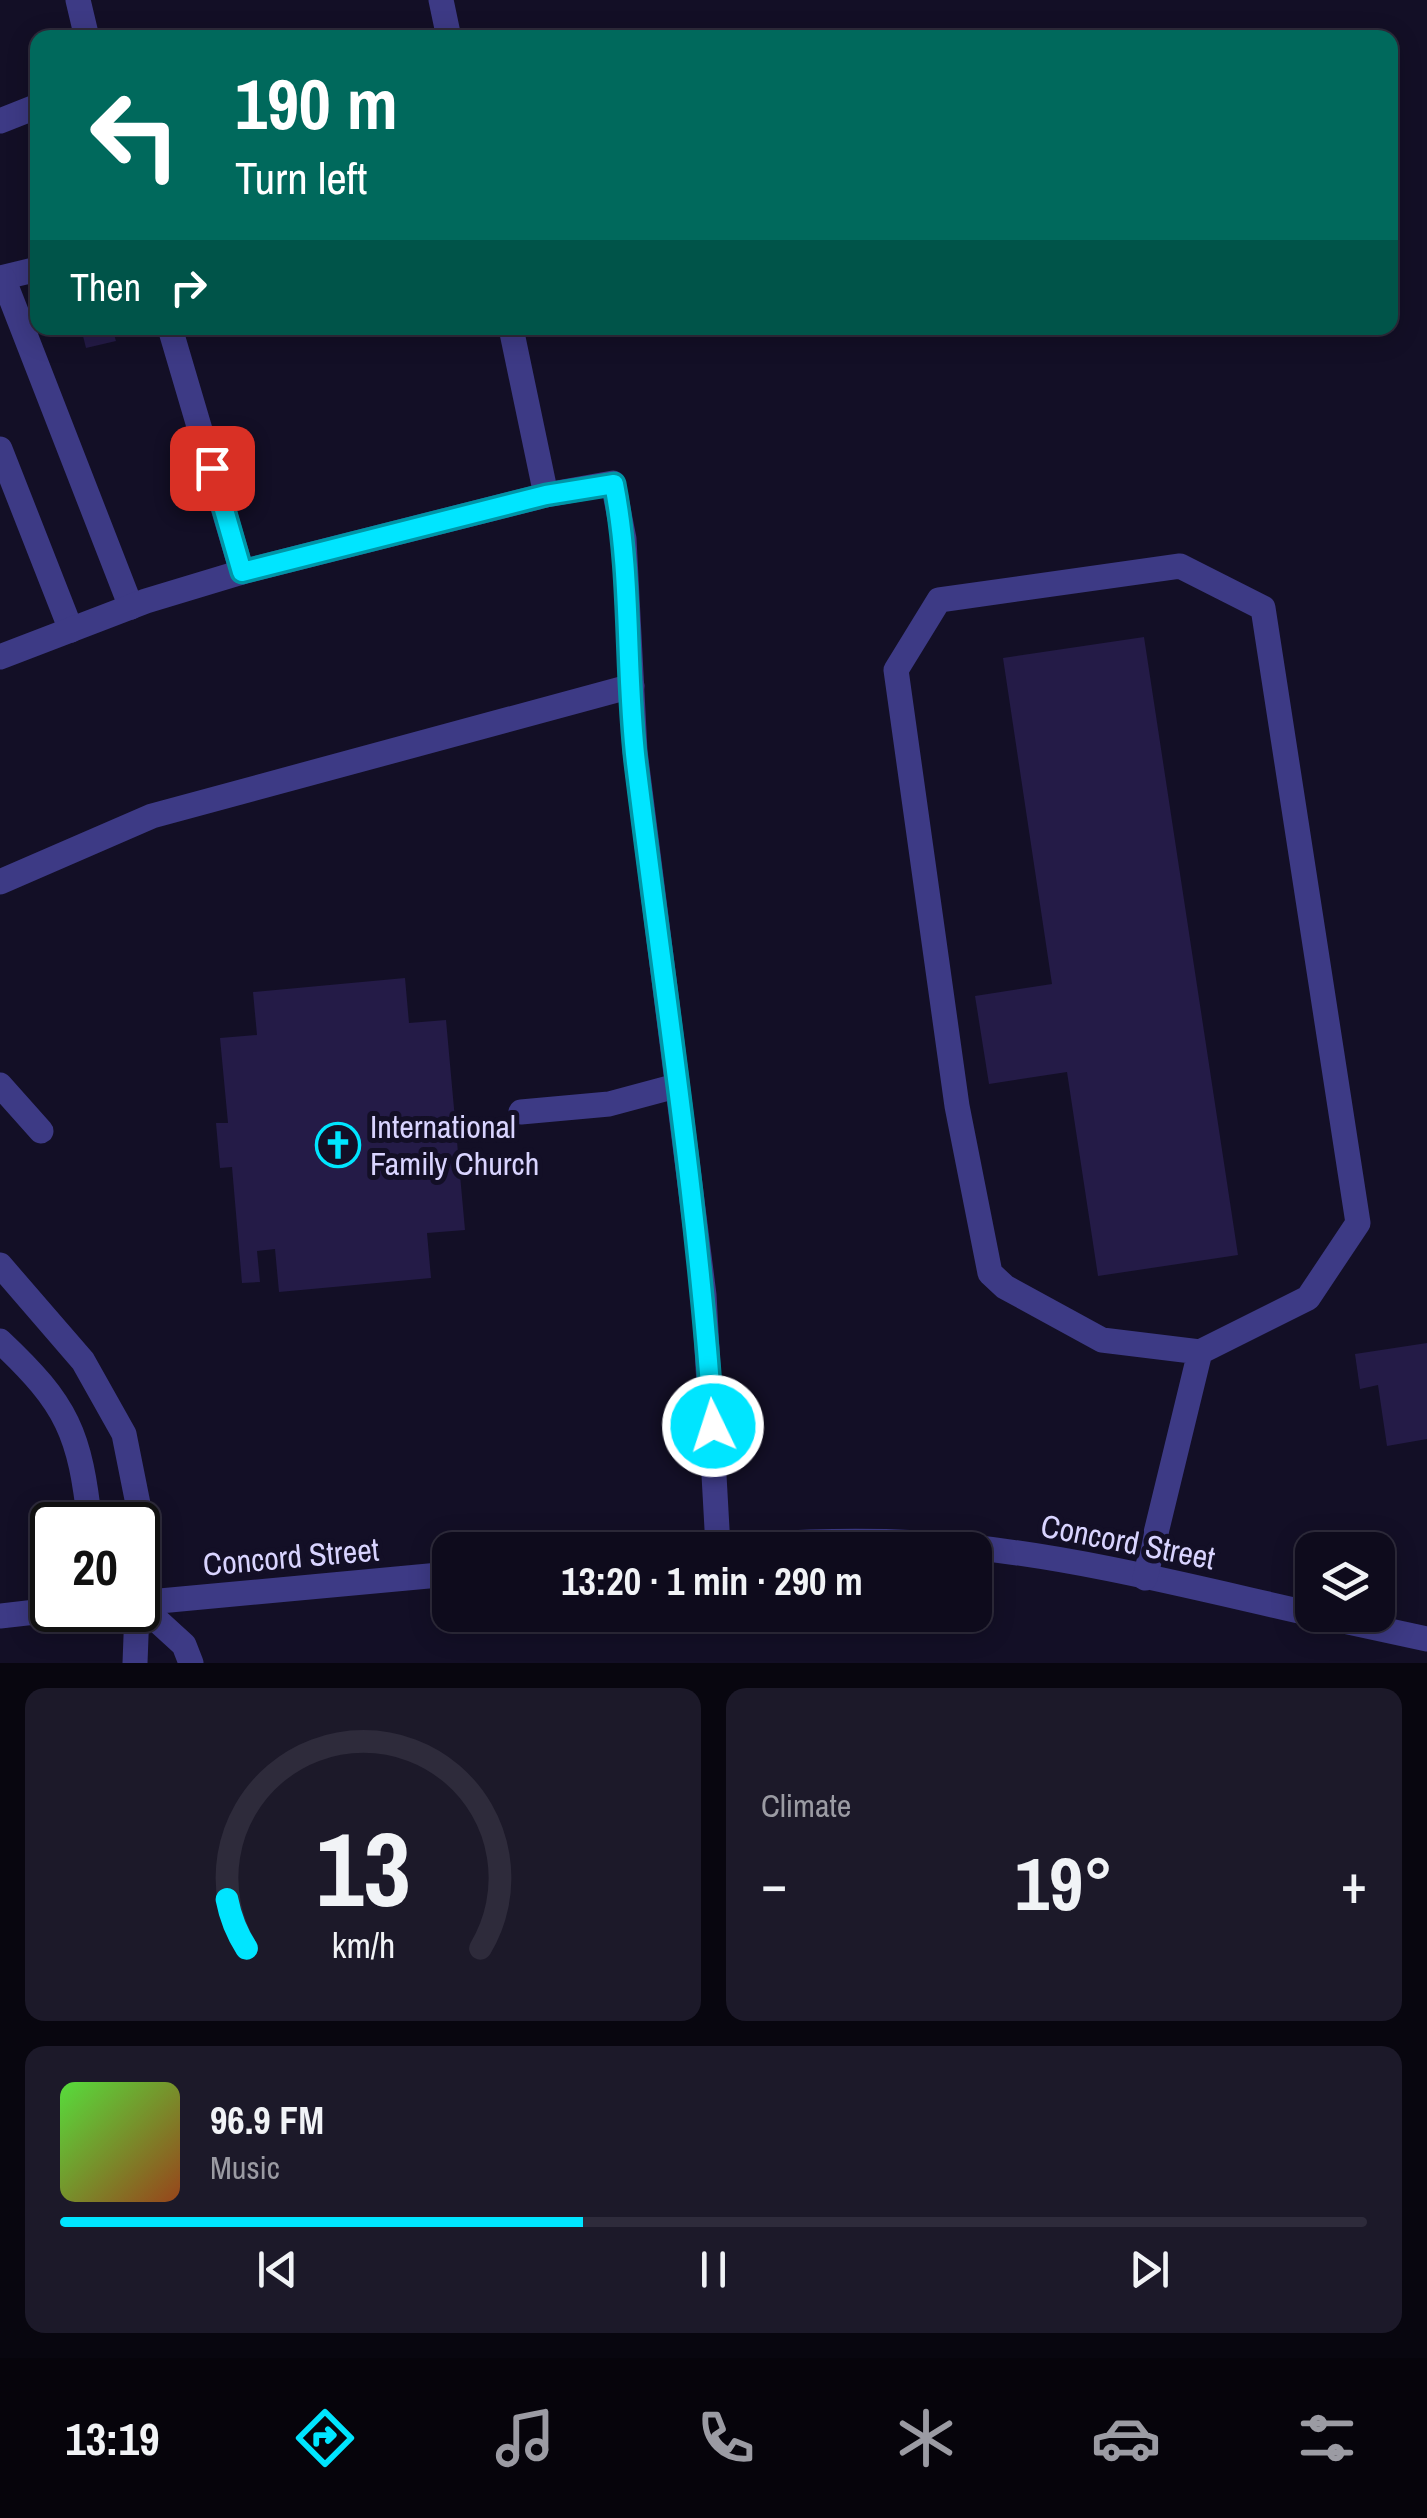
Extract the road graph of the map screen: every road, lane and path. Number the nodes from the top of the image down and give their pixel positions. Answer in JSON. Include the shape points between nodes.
{"nodes":[{"id":1,"x":78,"y":0,"type":"edge"},
{"id":2,"x":441,"y":0,"type":"edge"},
{"id":3,"x":85,"y":30,"type":"edge"},
{"id":4,"x":447,"y":30,"type":"edge"},
{"id":5,"x":30,"y":109,"type":"edge"},
{"id":6,"x":0,"y":121,"type":"edge"},
{"id":7,"x":30,"y":271,"type":"edge"},
{"id":8,"x":1,"y":278,"type":"edge"},
{"id":9,"x":172,"y":335,"type":"edge"},
{"id":10,"x":512,"y":335,"type":"edge"},
{"id":11,"x":0,"y":450,"type":"edge"},
{"id":12,"x":546,"y":495,"type":"junction"},
{"id":13,"x":242,"y":572,"type":"junction"},
{"id":14,"x":131,"y":607,"type":"junction"},
{"id":15,"x":71,"y":630,"type":"junction"},
{"id":16,"x":0,"y":657,"type":"edge"},
{"id":17,"x":632,"y":686,"type":"junction"},
{"id":18,"x":0,"y":882,"type":"edge"},
{"id":19,"x":0,"y":1086,"type":"edge"},
{"id":20,"x":676,"y":1086,"type":"junction"},
{"id":21,"x":521,"y":1112,"type":"dead end"},
{"id":22,"x":41,"y":1132,"type":"dead end"},
{"id":23,"x":0,"y":1265,"type":"edge"},
{"id":24,"x":9,"y":1293,"type":"edge"},
{"id":25,"x":0,"y":1341,"type":"edge"},
{"id":26,"x":1200,"y":1352,"type":"junction"},
{"id":27,"x":87,"y":1502,"type":"edge"},
{"id":28,"x":138,"y":1502,"type":"edge"},
{"id":29,"x":717,"y":1532,"type":"edge"},
{"id":30,"x":992,"y":1551,"type":"edge"},
{"id":31,"x":432,"y":1576,"type":"edge"},
{"id":32,"x":1145,"y":1578,"type":"junction"},
{"id":33,"x":160,"y":1605,"type":"edge"},
{"id":34,"x":1295,"y":1611,"type":"edge"},
{"id":35,"x":30,"y":1613,"type":"edge"},
{"id":36,"x":0,"y":1616,"type":"edge"},
{"id":37,"x":160,"y":1626,"type":"edge"},
{"id":38,"x":136,"y":1632,"type":"edge"},
{"id":39,"x":1372,"y":1632,"type":"edge"},
{"id":40,"x":1423,"y":1647,"type":"edge"},
{"id":41,"x":135,"y":1663,"type":"edge"},
{"id":42,"x":191,"y":1663,"type":"edge"}],
"edges":[{"from":1,"to":3,"type":"street"},
{"from":2,"to":4,"type":"street"},
{"from":5,"to":6,"type":"street"},
{"from":7,"to":8,"type":"street"},
{"from":8,"to":14,"type":"street"},
{"from":9,"to":13,"type":"street"},
{"from":10,"to":12,"type":"street"},
{"from":11,"to":15,"type":"street"},
{"from":12,"to":13,"type":"street"},
{"from":12,"to":17,"type":"street","via":[[614,484],[624,539]]},
{"from":13,"to":14,"type":"street"},
{"from":14,"to":15,"type":"street"},
{"from":15,"to":16,"type":"street"},
{"from":17,"to":18,"type":"street","via":[[152,816]]},
{"from":17,"to":20,"type":"street"},
{"from":19,"to":22,"type":"street"},
{"from":20,"to":21,"type":"street","via":[[609,1104]]},
{"from":20,"to":29,"type":"street","via":[[704,1296]]},
{"from":23,"to":24,"type":"street"},
{"from":24,"to":28,"type":"street","via":[[83,1360],[124,1434]]},
{"from":25,"to":27,"type":"street","via":[[67,1418]]},
{"from":26,"to":26,"type":"street","via":[[1102,1340],[990,1273],[957,1106],[896,670],[939,600],[1180,566],[1262,608],[1358,1223],[1308,1298]]},
{"from":26,"to":32,"type":"street"},
{"from":30,"to":32,"type":"street","name":"Concord Street"},
{"from":31,"to":33,"type":"street","name":"Concord Street"},
{"from":32,"to":34,"type":"street","name":"Concord Street"},
{"from":35,"to":36,"type":"street"},
{"from":37,"to":42,"type":"street","via":[[184,1646]]},
{"from":38,"to":41,"type":"street"},
{"from":39,"to":40,"type":"street","name":"Concord Street"}]}
